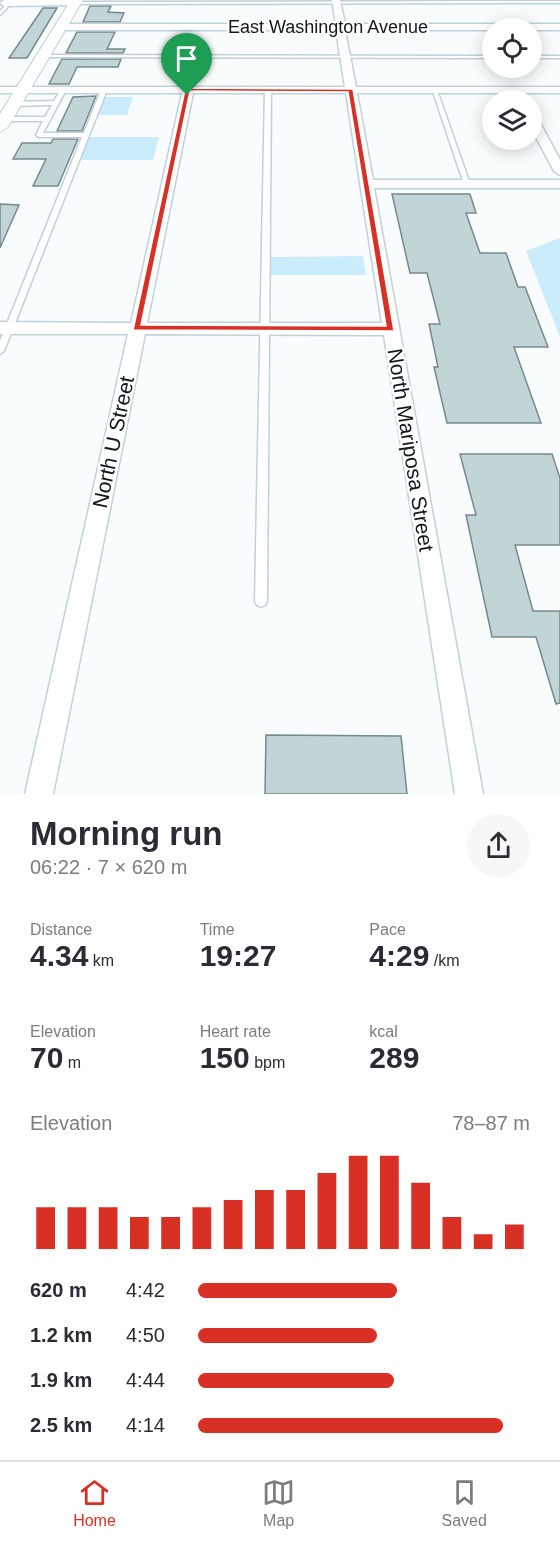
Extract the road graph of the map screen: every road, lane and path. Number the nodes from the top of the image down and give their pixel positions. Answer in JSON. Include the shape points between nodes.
{"nodes":[{"id":1,"x":76,"y":1,"type":"edge"},
{"id":2,"x":336,"y":1,"type":"edge"},
{"id":3,"x":560,"y":2,"type":"edge"},
{"id":4,"x":4,"y":3,"type":"joint"},
{"id":5,"x":0,"y":14,"type":"edge"},
{"id":6,"x":61,"y":27,"type":"junction"},
{"id":7,"x":340,"y":27,"type":"junction"},
{"id":8,"x":560,"y":27,"type":"edge"},
{"id":9,"x":44,"y":56,"type":"junction"},
{"id":10,"x":345,"y":57,"type":"junction"},
{"id":11,"x":482,"y":57,"type":"edge"},
{"id":12,"x":542,"y":57,"type":"edge"},
{"id":13,"x":560,"y":57,"type":"edge"},
{"id":14,"x":0,"y":90,"type":"edge"},
{"id":15,"x":22,"y":90,"type":"junction"},
{"id":16,"x":63,"y":90,"type":"junction"},
{"id":17,"x":104,"y":90,"type":"junction"},
{"id":18,"x":188,"y":90,"type":"junction"},
{"id":19,"x":268,"y":90,"type":"junction"},
{"id":20,"x":351,"y":90,"type":"junction"},
{"id":21,"x":434,"y":90,"type":"junction"},
{"id":22,"x":482,"y":90,"type":"edge"},
{"id":23,"x":542,"y":90,"type":"edge"},
{"id":24,"x":560,"y":90,"type":"edge"},
{"id":25,"x":14,"y":104,"type":"junction"},
{"id":26,"x":55,"y":104,"type":"junction"},
{"id":27,"x":47,"y":119,"type":"junction"},
{"id":28,"x":2,"y":123,"type":"edge"},
{"id":29,"x":86,"y":135,"type":"junction"},
{"id":30,"x":542,"y":137,"type":"edge"},
{"id":31,"x":560,"y":171,"type":"edge"},
{"id":32,"x":367,"y":184,"type":"junction"},
{"id":33,"x":467,"y":184,"type":"junction"},
{"id":34,"x":560,"y":184,"type":"edge"},
{"id":35,"x":4,"y":328,"type":"edge"},
{"id":36,"x":136,"y":328,"type":"junction"},
{"id":37,"x":265,"y":329,"type":"junction"},
{"id":38,"x":391,"y":329,"type":"junction"},
{"id":39,"x":0,"y":351,"type":"edge"},
{"id":40,"x":261,"y":602,"type":"dead end"},
{"id":41,"x":39,"y":794,"type":"edge"},
{"id":42,"x":469,"y":794,"type":"edge"}],
"edges":[{"from":1,"to":2,"type":"lane"},
{"from":1,"to":4,"type":"street"},
{"from":1,"to":6,"type":"main road"},
{"from":2,"to":3,"type":"lane"},
{"from":2,"to":7,"type":"street","name":"North Mariposa Street"},
{"from":4,"to":5,"type":"lane","via":[[6,7]]},
{"from":6,"to":7,"type":"street","name":"East Washington Avenue"},
{"from":6,"to":9,"type":"main road"},
{"from":7,"to":8,"type":"street","name":"East Washington Avenue"},
{"from":7,"to":10,"type":"street","name":"North Mariposa Street"},
{"from":9,"to":10,"type":"lane"},
{"from":9,"to":15,"type":"main road"},
{"from":10,"to":11,"type":"lane"},
{"from":10,"to":20,"type":"street","name":"North Mariposa Street"},
{"from":12,"to":13,"type":"lane"},
{"from":14,"to":15,"type":"street"},
{"from":15,"to":16,"type":"street"},
{"from":15,"to":25,"type":"main road"},
{"from":16,"to":17,"type":"street"},
{"from":16,"to":26,"type":"lane"},
{"from":17,"to":18,"type":"street"},
{"from":17,"to":29,"type":"lane"},
{"from":18,"to":19,"type":"street"},
{"from":18,"to":36,"type":"street","name":"North U Street"},
{"from":19,"to":20,"type":"street"},
{"from":19,"to":37,"type":"lane"},
{"from":20,"to":21,"type":"street"},
{"from":20,"to":32,"type":"street","name":"North Mariposa Street"},
{"from":21,"to":22,"type":"street"},
{"from":21,"to":33,"type":"lane"},
{"from":23,"to":24,"type":"street"},
{"from":25,"to":26,"type":"lane"},
{"from":25,"to":28,"type":"main road"},
{"from":26,"to":27,"type":"lane"},
{"from":27,"to":28,"type":"lane"},
{"from":27,"to":29,"type":"lane","via":[[39,135]]},
{"from":29,"to":35,"type":"lane"},
{"from":30,"to":31,"type":"street"},
{"from":32,"to":33,"type":"street"},
{"from":32,"to":38,"type":"street","name":"North Mariposa Street"},
{"from":33,"to":34,"type":"street"},
{"from":35,"to":36,"type":"street"},
{"from":35,"to":39,"type":"lane"},
{"from":36,"to":37,"type":"street"},
{"from":36,"to":41,"type":"street","name":"North U Street"},
{"from":37,"to":38,"type":"street"},
{"from":37,"to":40,"type":"lane"},
{"from":38,"to":42,"type":"street","name":"North Mariposa Street"}]}
